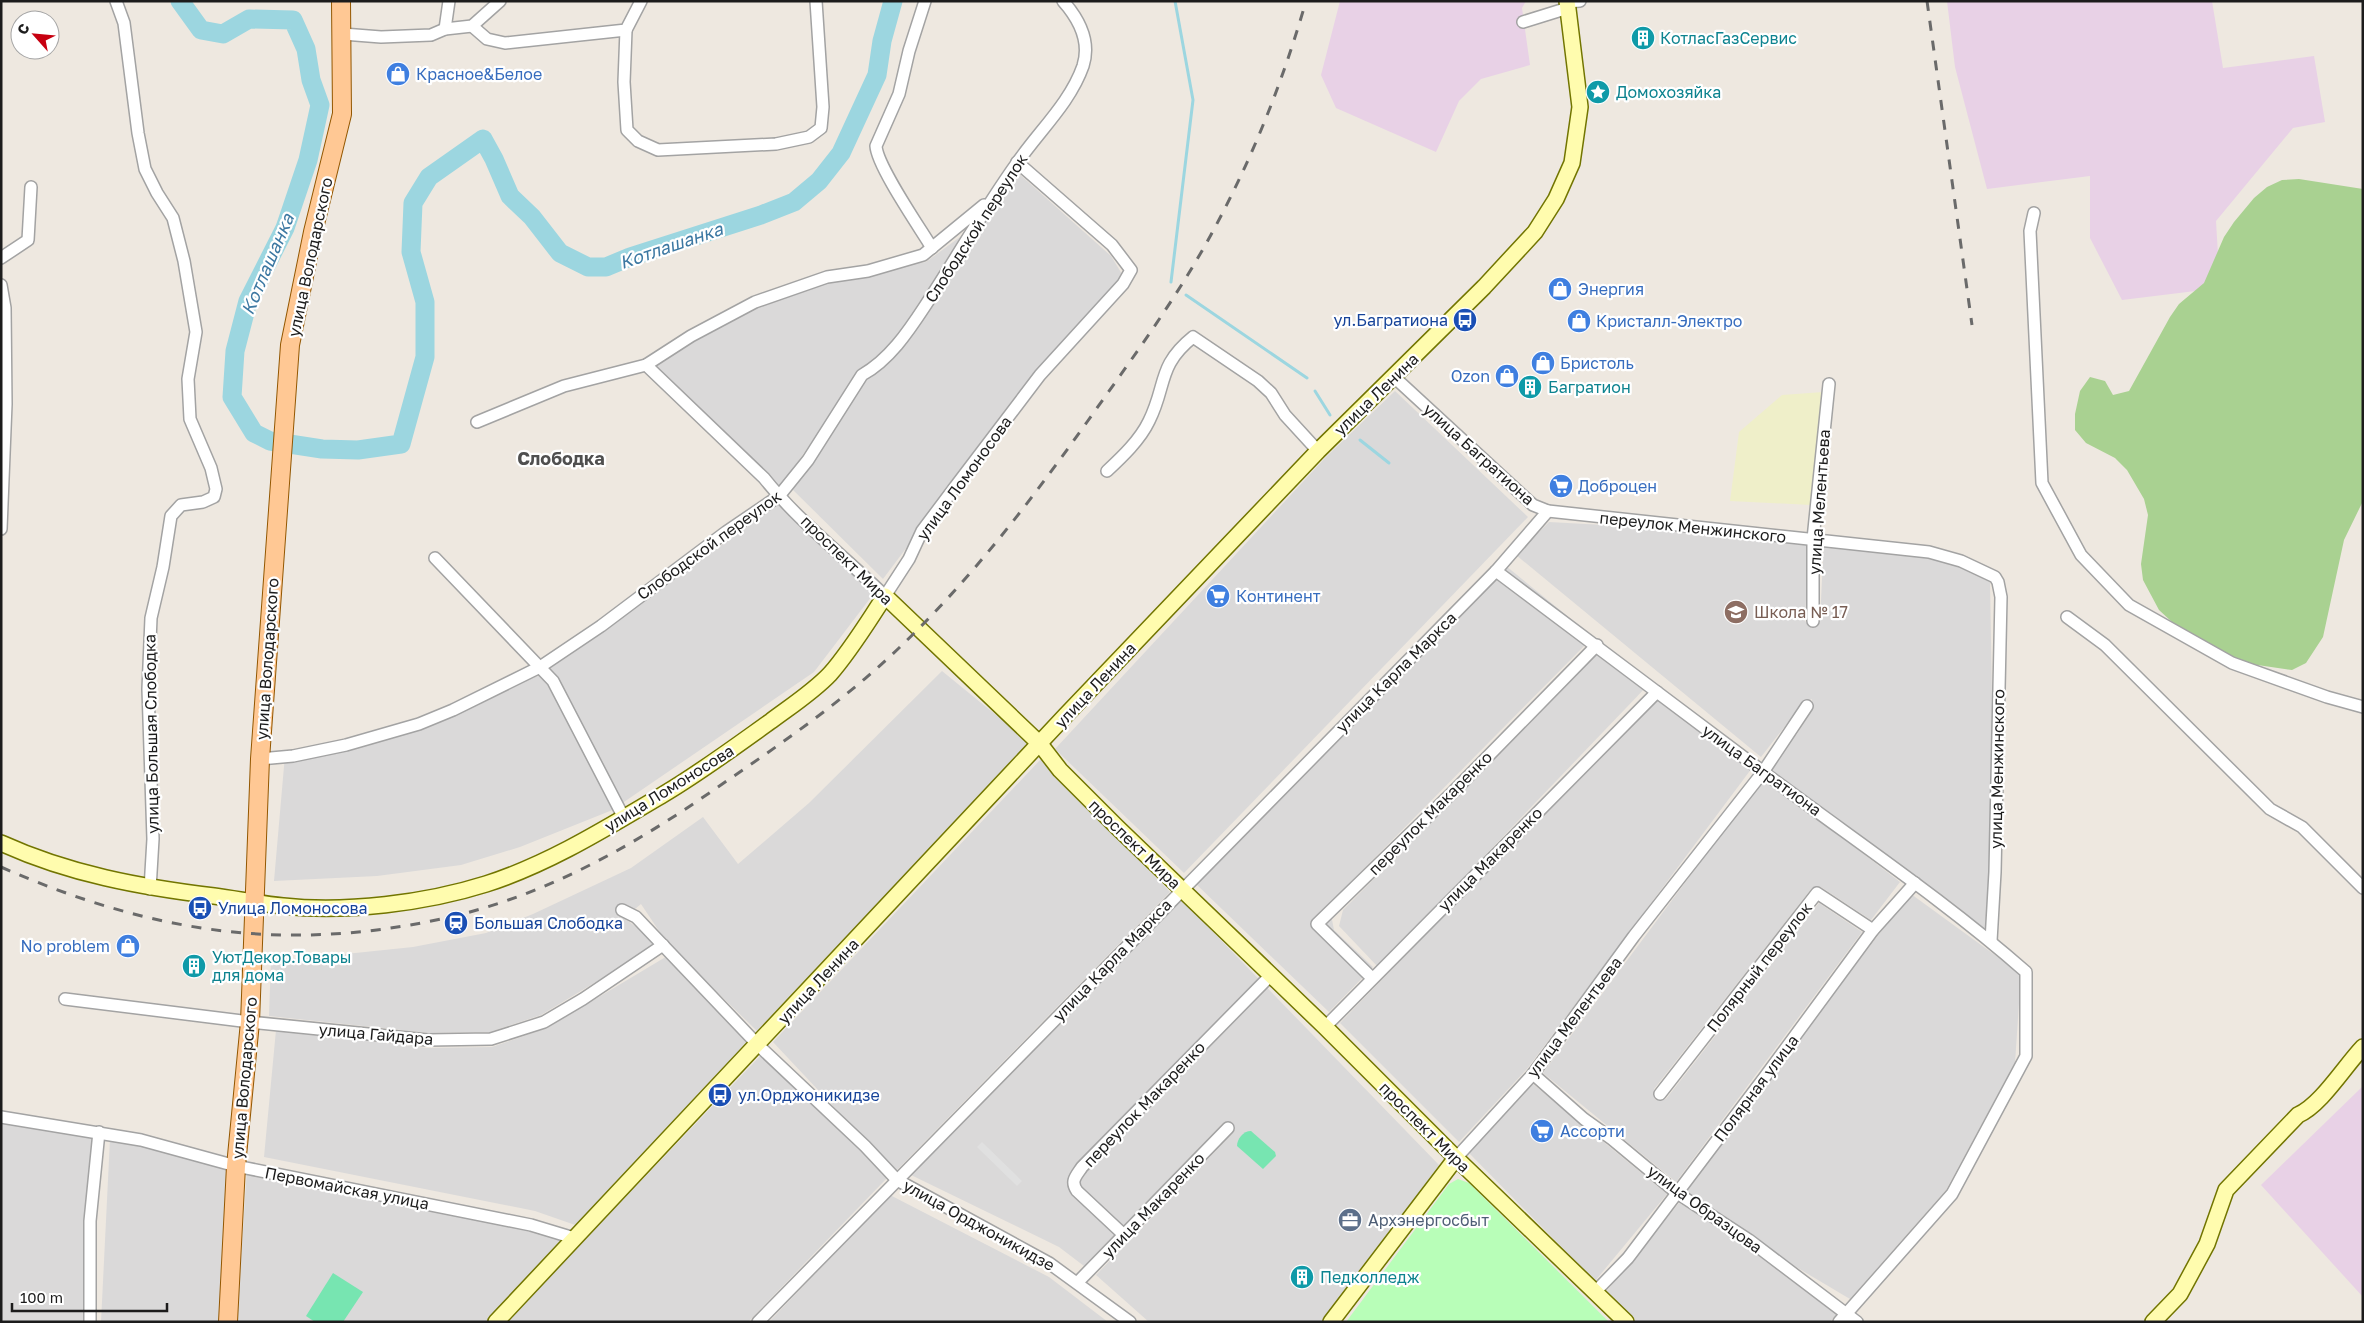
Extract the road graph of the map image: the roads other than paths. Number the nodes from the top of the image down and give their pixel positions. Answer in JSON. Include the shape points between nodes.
{"nodes":[{"id":1,"x":116,"y":1,"type":"edge"},
{"id":2,"x":341,"y":1,"type":"edge"},
{"id":3,"x":450,"y":1,"type":"edge"},
{"id":4,"x":500,"y":1,"type":"edge"},
{"id":5,"x":641,"y":1,"type":"edge"},
{"id":6,"x":816,"y":1,"type":"edge"},
{"id":7,"x":925,"y":1,"type":"edge"},
{"id":8,"x":1063,"y":1,"type":"edge"},
{"id":9,"x":1571,"y":3,"type":"edge"},
{"id":10,"x":1523,"y":22,"type":"dead end"},
{"id":11,"x":472,"y":26,"type":"junction"},
{"id":12,"x":445,"y":28,"type":"junction"},
{"id":13,"x":626,"y":30,"type":"junction"},
{"id":14,"x":343,"y":34,"type":"junction"},
{"id":15,"x":1017,"y":162,"type":"junction"},
{"id":16,"x":31,"y":187,"type":"dead end"},
{"id":17,"x":995,"y":196,"type":"junction"},
{"id":18,"x":2034,"y":212,"type":"dead end"},
{"id":19,"x":932,"y":248,"type":"junction"},
{"id":20,"x":1,"y":258,"type":"edge"},
{"id":21,"x":1,"y":285,"type":"edge"},
{"id":22,"x":646,"y":365,"type":"junction"},
{"id":23,"x":1393,"y":376,"type":"junction"},
{"id":24,"x":1829,"y":384,"type":"dead end"},
{"id":25,"x":477,"y":422,"type":"dead end"},
{"id":26,"x":1318,"y":451,"type":"junction"},
{"id":27,"x":1107,"y":471,"type":"dead end"},
{"id":28,"x":779,"y":496,"type":"junction"},
{"id":29,"x":1548,"y":511,"type":"junction"},
{"id":30,"x":1574,"y":515,"type":"joint"},
{"id":31,"x":1,"y":529,"type":"edge"},
{"id":32,"x":1813,"y":539,"type":"junction"},
{"id":33,"x":435,"y":558,"type":"dead end"},
{"id":34,"x":1496,"y":571,"type":"junction"},
{"id":35,"x":885,"y":596,"type":"junction"},
{"id":36,"x":2001,"y":597,"type":"joint"},
{"id":37,"x":2067,"y":617,"type":"dead end"},
{"id":38,"x":1813,"y":621,"type":"dead end"},
{"id":39,"x":1597,"y":645,"type":"junction"},
{"id":40,"x":540,"y":666,"type":"junction"},
{"id":41,"x":1656,"y":692,"type":"junction"},
{"id":42,"x":1807,"y":706,"type":"dead end"},
{"id":43,"x":2363,"y":707,"type":"edge"},
{"id":44,"x":1040,"y":744,"type":"junction"},
{"id":45,"x":260,"y":759,"type":"junction"},
{"id":46,"x":1763,"y":772,"type":"junction"},
{"id":47,"x":624,"y":818,"type":"junction"},
{"id":48,"x":1,"y":843,"type":"edge"},
{"id":49,"x":1915,"y":883,"type":"junction"},
{"id":50,"x":2363,"y":888,"type":"edge"},
{"id":51,"x":150,"y":889,"type":"junction"},
{"id":52,"x":1182,"y":889,"type":"junction"},
{"id":53,"x":255,"y":901,"type":"junction"},
{"id":54,"x":622,"y":910,"type":"dead end"},
{"id":55,"x":1873,"y":930,"type":"junction"},
{"id":56,"x":1991,"y":941,"type":"junction"},
{"id":57,"x":663,"y":945,"type":"junction"},
{"id":58,"x":1271,"y":975,"type":"junction"},
{"id":59,"x":1372,"y":978,"type":"junction"},
{"id":60,"x":65,"y":999,"type":"dead end"},
{"id":61,"x":250,"y":1022,"type":"junction"},
{"id":62,"x":1325,"y":1027,"type":"junction"},
{"id":63,"x":758,"y":1045,"type":"junction"},
{"id":64,"x":2363,"y":1048,"type":"edge"},
{"id":65,"x":1533,"y":1074,"type":"junction"},
{"id":66,"x":1660,"y":1094,"type":"dead end"},
{"id":67,"x":1,"y":1117,"type":"edge"},
{"id":68,"x":1228,"y":1128,"type":"dead end"},
{"id":69,"x":99,"y":1132,"type":"junction"},
{"id":70,"x":1456,"y":1158,"type":"junction"},
{"id":71,"x":236,"y":1166,"type":"junction"},
{"id":72,"x":897,"y":1180,"type":"junction"},
{"id":73,"x":1677,"y":1193,"type":"junction"},
{"id":74,"x":1124,"y":1235,"type":"junction"},
{"id":75,"x":574,"y":1238,"type":"junction"},
{"id":76,"x":1078,"y":1282,"type":"junction"},
{"id":77,"x":1595,"y":1292,"type":"junction"},
{"id":78,"x":1842,"y":1317,"type":"edge"},
{"id":79,"x":90,"y":1322,"type":"edge"},
{"id":80,"x":228,"y":1322,"type":"edge"},
{"id":81,"x":496,"y":1322,"type":"edge"},
{"id":82,"x":758,"y":1322,"type":"edge"},
{"id":83,"x":1130,"y":1322,"type":"edge"},
{"id":84,"x":1331,"y":1322,"type":"edge"},
{"id":85,"x":1626,"y":1322,"type":"edge"},
{"id":86,"x":1857,"y":1322,"type":"edge"},
{"id":87,"x":2153,"y":1322,"type":"edge"}],
"edges":[{"from":1,"to":51,"type":"street","name":"улица Большая Слободка","via":[[124,22],[145,169],[174,218],[184,261],[196,332],[188,379],[190,419],[216,488],[214,497],[181,505],[171,516],[151,618],[148,689],[153,839]]},
{"from":2,"to":14,"type":"main road","name":"улица Володарского"},
{"from":3,"to":12,"type":"street"},
{"from":4,"to":11,"type":"street"},
{"from":5,"to":13,"type":"street"},
{"from":6,"to":13,"type":"street","via":[[823,106],[820,128],[810,137],[776,144],[658,150],[638,142],[627,130],[624,82]]},
{"from":7,"to":19,"type":"street","via":[[900,94],[876,146],[876,153]]},
{"from":8,"to":15,"type":"street","name":"Слободской переулок","via":[[1075,15],[1085,36],[1084,65],[1071,91]]},
{"from":9,"to":10,"type":"street"},
{"from":9,"to":23,"type":"main road","name":"улица Ленина","via":[[1580,107],[1572,163],[1565,181],[1535,232]]},
{"from":11,"to":12,"type":"street"},
{"from":11,"to":13,"type":"street","via":[[487,40],[505,43]]},
{"from":12,"to":14,"type":"street","via":[[431,35]]},
{"from":14,"to":45,"type":"main road","name":"улица Володарского","via":[[342,114],[290,345]]},
{"from":15,"to":17,"type":"street","name":"Слободской переулок"},
{"from":15,"to":35,"type":"street","name":"улица Ломоносова","via":[[1112,245],[1131,270],[1123,284],[1040,375],[958,482],[922,531],[909,559]]},
{"from":16,"to":20,"type":"street","via":[[28,240]]},
{"from":17,"to":19,"type":"street"},
{"from":17,"to":28,"type":"street","name":"Слободской переулок","via":[[910,329],[877,367],[862,376],[808,460]]},
{"from":18,"to":43,"type":"street","via":[[2030,231],[2042,483],[2081,555],[2129,605],[2232,663]]},
{"from":19,"to":22,"type":"street","via":[[923,255],[898,263],[827,277],[755,302],[691,336]]},
{"from":21,"to":31,"type":"street","via":[[5,308],[6,404]]},
{"from":22,"to":25,"type":"street","via":[[564,386]]},
{"from":22,"to":28,"type":"street","name":"проспект Мира"},
{"from":23,"to":26,"type":"main road","name":"улица Ленина"},
{"from":23,"to":29,"type":"street","name":"улица Багратиона","via":[[1533,505]]},
{"from":24,"to":32,"type":"street","name":"улица Мелентьева"},
{"from":26,"to":27,"type":"street","via":[[1258,381],[1193,337],[1172,358],[1149,422]]},
{"from":26,"to":44,"type":"main road","name":"улица Ленина"},
{"from":28,"to":35,"type":"street","name":"проспект Мира"},
{"from":28,"to":40,"type":"street","name":"Слободской переулок"},
{"from":29,"to":30,"type":"street","name":"улица Багратиона"},
{"from":29,"to":34,"type":"street","name":"улица Карла Маркса"},
{"from":30,"to":32,"type":"street","name":"переулок Менжинского"},
{"from":32,"to":36,"type":"street","name":"переулок Менжинского","via":[[1929,552],[1961,561],[1995,578]]},
{"from":32,"to":38,"type":"street","name":"улица Мелентьева"},
{"from":33,"to":40,"type":"street"},
{"from":34,"to":39,"type":"street","name":"улица Багратиона"},
{"from":34,"to":52,"type":"street","name":"улица Карла Маркса"},
{"from":35,"to":44,"type":"main road","name":"проспект Мира"},
{"from":35,"to":47,"type":"main road","name":"улица Ломоносова","via":[[852,646],[814,688],[721,757]]},
{"from":36,"to":56,"type":"street","name":"улица Менжинского"},
{"from":37,"to":50,"type":"street","via":[[2105,645],[2270,809],[2302,828]]},
{"from":39,"to":41,"type":"street","name":"улица Багратиона"},
{"from":39,"to":59,"type":"street","name":"переулок Макаренко","via":[[1317,924]]},
{"from":40,"to":45,"type":"street","name":"Слободской переулок","via":[[454,710],[418,724],[346,745]]},
{"from":40,"to":47,"type":"street","via":[[553,681]]},
{"from":41,"to":46,"type":"street","name":"улица Багратиона"},
{"from":41,"to":59,"type":"street","name":"улица Макаренко"},
{"from":42,"to":46,"type":"street","name":"улица Мелентьева"},
{"from":44,"to":52,"type":"main road","name":"проспект Мира","via":[[1060,770]]},
{"from":44,"to":63,"type":"main road","name":"улица Ленина"},
{"from":45,"to":53,"type":"main road","name":"улица Володарского"},
{"from":46,"to":49,"type":"street","name":"улица Багратиона"},
{"from":46,"to":65,"type":"street","name":"улица Мелентьева","via":[[1634,936]]},
{"from":47,"to":53,"type":"main road","name":"улица Ломоносова","via":[[515,874],[455,892],[400,903],[343,907],[283,906]]},
{"from":48,"to":51,"type":"main road","name":"улица Ломоносова","via":[[94,877]]},
{"from":49,"to":55,"type":"street","name":"Полярная улица"},
{"from":49,"to":56,"type":"street","name":"улица Багратиона"},
{"from":51,"to":53,"type":"main road","name":"улица Ломоносова"},
{"from":52,"to":58,"type":"main road","name":"проспект Мира"},
{"from":52,"to":72,"type":"street","name":"улица Карла Маркса"},
{"from":53,"to":61,"type":"main road","name":"улица Володарского"},
{"from":54,"to":57,"type":"street","name":"улица Орджоникидзе","via":[[636,917]]},
{"from":55,"to":66,"type":"street","name":"Полярный переулок","via":[[1817,893]]},
{"from":55,"to":73,"type":"street","name":"Полярная улица"},
{"from":56,"to":78,"type":"street","name":"улица Багратиона","via":[[2026,972],[2026,1056],[1952,1194]]},
{"from":57,"to":61,"type":"street","name":"улица Гайдара","via":[[544,1022],[491,1039],[428,1040]]},
{"from":57,"to":63,"type":"street","name":"улица Орджоникидзе"},
{"from":58,"to":62,"type":"main road","name":"проспект Мира"},
{"from":58,"to":74,"type":"street","name":"переулок Макаренко","via":[[1073,1179],[1077,1191]]},
{"from":59,"to":62,"type":"street","name":"улица Макаренко"},
{"from":60,"to":61,"type":"street","name":"улица Гайдара"},
{"from":61,"to":71,"type":"main road","name":"улица Володарского"},
{"from":62,"to":70,"type":"main road","name":"проспект Мира"},
{"from":63,"to":72,"type":"street","name":"улица Орджоникидзе"},
{"from":63,"to":75,"type":"main road","name":"улица Ленина"},
{"from":64,"to":87,"type":"main road","via":[[2310,1109],[2298,1114],[2226,1190],[2207,1244],[2180,1294]]},
{"from":65,"to":70,"type":"street","name":"улица Мелентьева"},
{"from":65,"to":73,"type":"street","name":"улица Образцова"},
{"from":67,"to":69,"type":"street","name":"Первомайская улица"},
{"from":68,"to":74,"type":"street","name":"улица Макаренко"},
{"from":69,"to":71,"type":"street","name":"Первомайская улица"},
{"from":69,"to":79,"type":"street","via":[[90,1221]]},
{"from":70,"to":77,"type":"main road","name":"проспект Мира"},
{"from":70,"to":84,"type":"main road","name":"улица Мелентьева"},
{"from":71,"to":75,"type":"street","name":"Первомайская улица","via":[[531,1225]]},
{"from":71,"to":80,"type":"main road","name":"улица Володарского"},
{"from":72,"to":76,"type":"street","name":"улица Орджоникидзе"},
{"from":72,"to":82,"type":"street","name":"улица Карла Маркса"},
{"from":73,"to":77,"type":"street","name":"Полярная улица","via":[[1628,1258]]},
{"from":73,"to":78,"type":"street","name":"улица Образцова","via":[[1749,1240]]},
{"from":74,"to":76,"type":"street","name":"улица Макаренко"},
{"from":75,"to":81,"type":"main road","name":"улица Ленина"},
{"from":76,"to":83,"type":"street","name":"улица Орджоникидзе"},
{"from":77,"to":85,"type":"main road","name":"проспект Мира"},
{"from":78,"to":86,"type":"street","name":"улица Образцова"}]}
